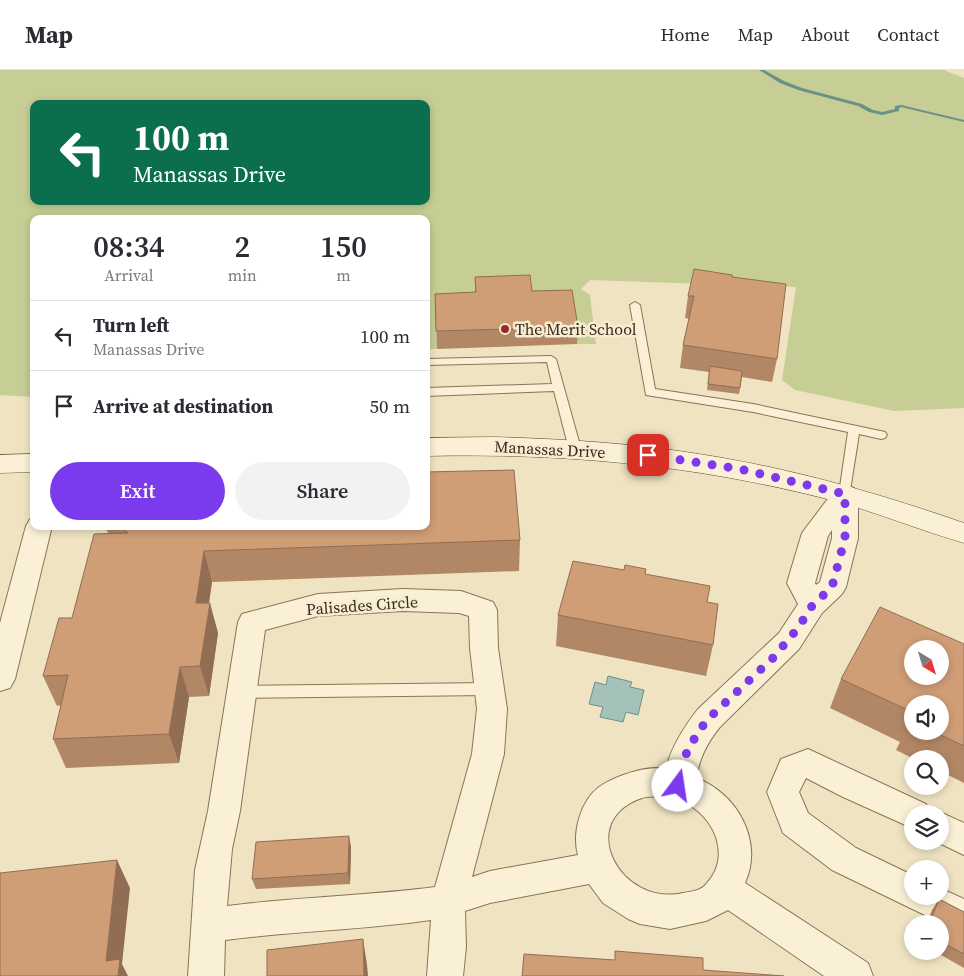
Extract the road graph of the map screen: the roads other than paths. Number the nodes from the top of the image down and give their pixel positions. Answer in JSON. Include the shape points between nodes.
{"nodes":[{"id":1,"x":635,"y":305,"type":"dead end"},
{"id":2,"x":430,"y":362,"type":"edge"},
{"id":3,"x":558,"y":387,"type":"junction"},
{"id":4,"x":430,"y":392,"type":"edge"},
{"id":5,"x":854,"y":429,"type":"junction"},
{"id":6,"x":881,"y":435,"type":"dead end"},
{"id":7,"x":430,"y":447,"type":"edge"},
{"id":8,"x":575,"y":449,"type":"junction"},
{"id":9,"x":30,"y":463,"type":"edge"},
{"id":10,"x":0,"y":464,"type":"edge"},
{"id":11,"x":845,"y":494,"type":"junction"},
{"id":12,"x":39,"y":530,"type":"edge"},
{"id":13,"x":964,"y":533,"type":"edge"},
{"id":14,"x":0,"y":679,"type":"edge"},
{"id":15,"x":490,"y":689,"type":"junction"},
{"id":16,"x":243,"y":692,"type":"junction"},
{"id":17,"x":678,"y":786,"type":"junction"},
{"id":18,"x":904,"y":810,"type":"edge"},
{"id":19,"x":949,"y":832,"type":"edge"},
{"id":20,"x":964,"y":840,"type":"edge"},
{"id":21,"x":596,"y":866,"type":"junction"},
{"id":22,"x":904,"y":888,"type":"edge"},
{"id":23,"x":724,"y":889,"type":"junction"},
{"id":24,"x":448,"y":901,"type":"junction"},
{"id":25,"x":939,"y":905,"type":"edge"},
{"id":26,"x":964,"y":917,"type":"edge"},
{"id":27,"x":209,"y":925,"type":"junction"},
{"id":28,"x":206,"y":976,"type":"edge"},
{"id":29,"x":445,"y":976,"type":"edge"},
{"id":30,"x":855,"y":976,"type":"edge"}],
"edges":[{"from":1,"to":5,"type":"lane","via":[[650,392],[753,408]]},
{"from":2,"to":3,"type":"lane","via":[[551,359]]},
{"from":3,"to":4,"type":"lane"},
{"from":3,"to":8,"type":"lane"},
{"from":5,"to":6,"type":"lane"},
{"from":5,"to":11,"type":"lane"},
{"from":7,"to":8,"type":"main road","name":"Manassas Drive"},
{"from":8,"to":11,"type":"main road","name":"Manassas Drive","via":[[667,457],[740,469]]},
{"from":9,"to":10,"type":"main road"},
{"from":11,"to":13,"type":"main road","name":"Manassas Drive"},
{"from":11,"to":17,"type":"street","via":[[845,538],[832,587],[812,606],[789,641],[698,732],[684,758]]},
{"from":12,"to":14,"type":"street"},
{"from":15,"to":16,"type":"lane"},
{"from":15,"to":16,"type":"street","name":"Palisades Circle","via":[[483,610],[461,602],[403,600],[318,605],[252,622]]},
{"from":15,"to":24,"type":"street","name":"Palisades Circle","via":[[492,709],[488,754]]},
{"from":16,"to":27,"type":"street","name":"Palisades Circle","via":[[224,811],[216,835]]},
{"from":17,"to":21,"type":"street","via":[[661,782],[639,784],[619,792],[603,806],[593,824],[591,845]]},
{"from":17,"to":23,"type":"street","via":[[704,797],[720,812],[731,831],[736,851],[734,871]]},
{"from":18,"to":22,"type":"street","via":[[808,762],[792,769],[783,792],[795,823],[844,859]]},
{"from":19,"to":20,"type":"street"},
{"from":21,"to":23,"type":"street","via":[[607,884],[624,900],[645,910],[668,914],[690,912],[709,903]]},
{"from":21,"to":24,"type":"street","via":[[490,887]]},
{"from":23,"to":30,"type":"street"},
{"from":24,"to":27,"type":"street","via":[[386,910],[272,917]]},
{"from":24,"to":29,"type":"street","name":"Palisades Circle"},
{"from":25,"to":26,"type":"street"},
{"from":27,"to":28,"type":"street","name":"Palisades Circle"}]}
